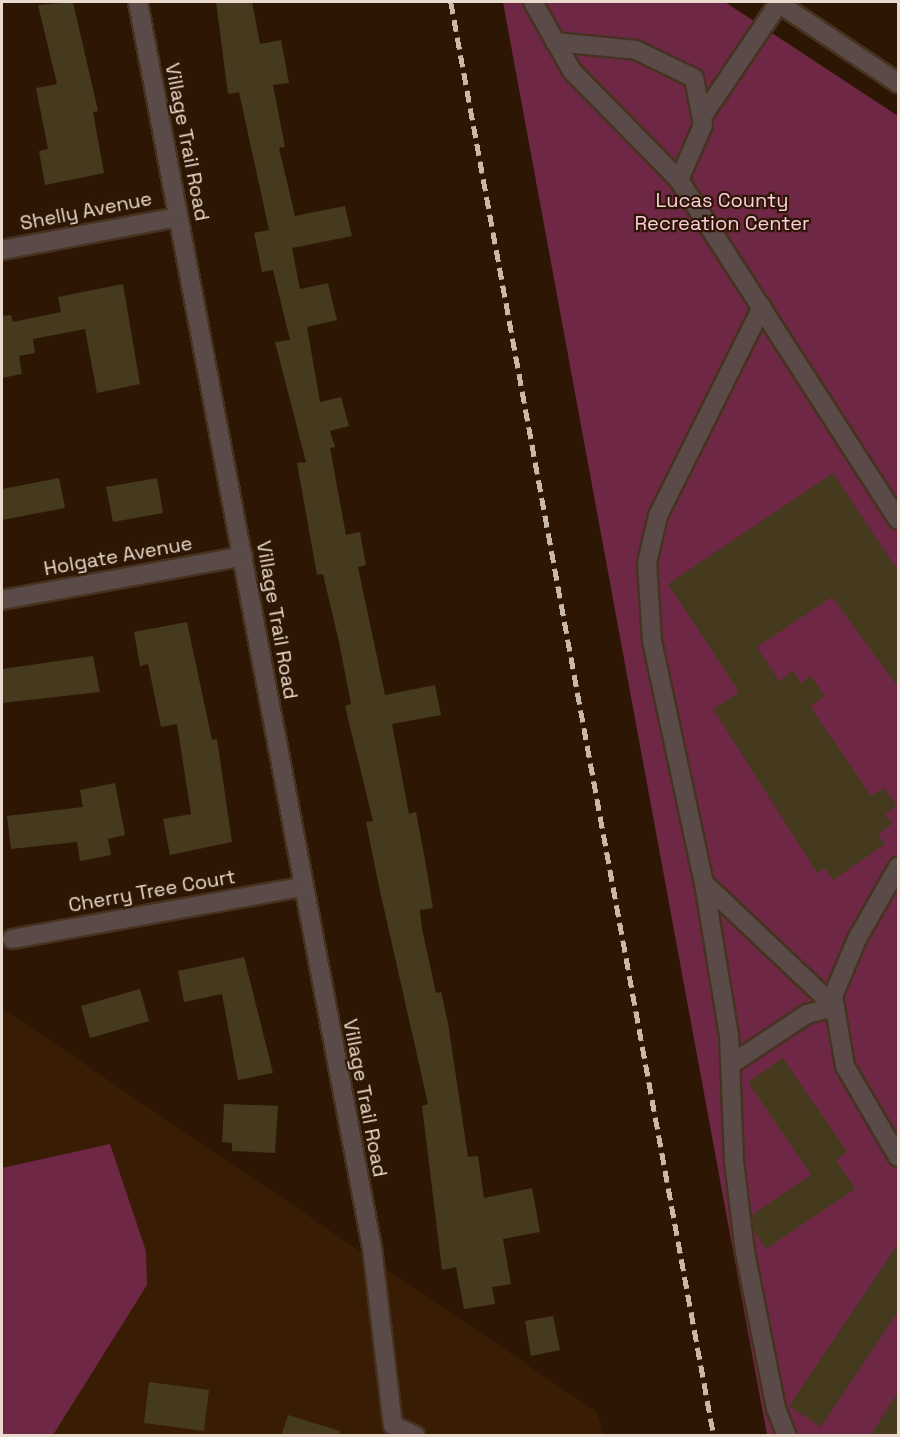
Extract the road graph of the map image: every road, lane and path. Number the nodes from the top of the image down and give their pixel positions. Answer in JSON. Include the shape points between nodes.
{"nodes":[{"id":1,"x":138,"y":2,"type":"edge"},
{"id":2,"x":533,"y":2,"type":"edge"},
{"id":3,"x":778,"y":2,"type":"edge"},
{"id":4,"x":555,"y":42,"type":"junction"},
{"id":5,"x":898,"y":83,"type":"edge"},
{"id":6,"x":702,"y":117,"type":"junction"},
{"id":7,"x":679,"y":180,"type":"junction"},
{"id":8,"x":178,"y":217,"type":"junction"},
{"id":9,"x":2,"y":250,"type":"edge"},
{"id":10,"x":762,"y":307,"type":"junction"},
{"id":11,"x":898,"y":520,"type":"edge"},
{"id":12,"x":243,"y":556,"type":"junction"},
{"id":13,"x":2,"y":600,"type":"edge"},
{"id":14,"x":898,"y":867,"type":"edge"},
{"id":15,"x":704,"y":883,"type":"junction"},
{"id":16,"x":301,"y":887,"type":"junction"},
{"id":17,"x":12,"y":939,"type":"dead end"},
{"id":18,"x":835,"y":1007,"type":"junction"},
{"id":19,"x":730,"y":1065,"type":"junction"},
{"id":20,"x":898,"y":1157,"type":"edge"},
{"id":21,"x":416,"y":1436,"type":"edge"},
{"id":22,"x":787,"y":1436,"type":"edge"}],
"edges":[{"from":1,"to":8,"type":"street","name":"Village Trail Road"},
{"from":2,"to":4,"type":"street"},
{"from":3,"to":5,"type":"street"},
{"from":3,"to":6,"type":"street"},
{"from":4,"to":6,"type":"street","via":[[636,50],[667,60],[694,78]]},
{"from":4,"to":7,"type":"street","via":[[572,71]]},
{"from":6,"to":7,"type":"street","via":[[689,165]]},
{"from":7,"to":10,"type":"street"},
{"from":8,"to":9,"type":"street","name":"Shelly Avenue"},
{"from":8,"to":12,"type":"street","name":"Village Trail Road"},
{"from":10,"to":11,"type":"street"},
{"from":10,"to":15,"type":"street","via":[[658,516],[647,563],[652,640]]},
{"from":12,"to":13,"type":"street","name":"Holgate Avenue"},
{"from":12,"to":16,"type":"street","name":"Village Trail Road"},
{"from":14,"to":18,"type":"street","via":[[856,939],[833,996]]},
{"from":15,"to":18,"type":"street"},
{"from":15,"to":19,"type":"street"},
{"from":16,"to":17,"type":"street","name":"Cherry Tree Court"},
{"from":16,"to":21,"type":"street","name":"Village Trail Road","via":[[372,1247],[393,1425]]},
{"from":18,"to":19,"type":"street","via":[[807,1014]]},
{"from":18,"to":20,"type":"street","via":[[845,1066]]},
{"from":19,"to":22,"type":"street","via":[[745,1252],[776,1408]]}]}
